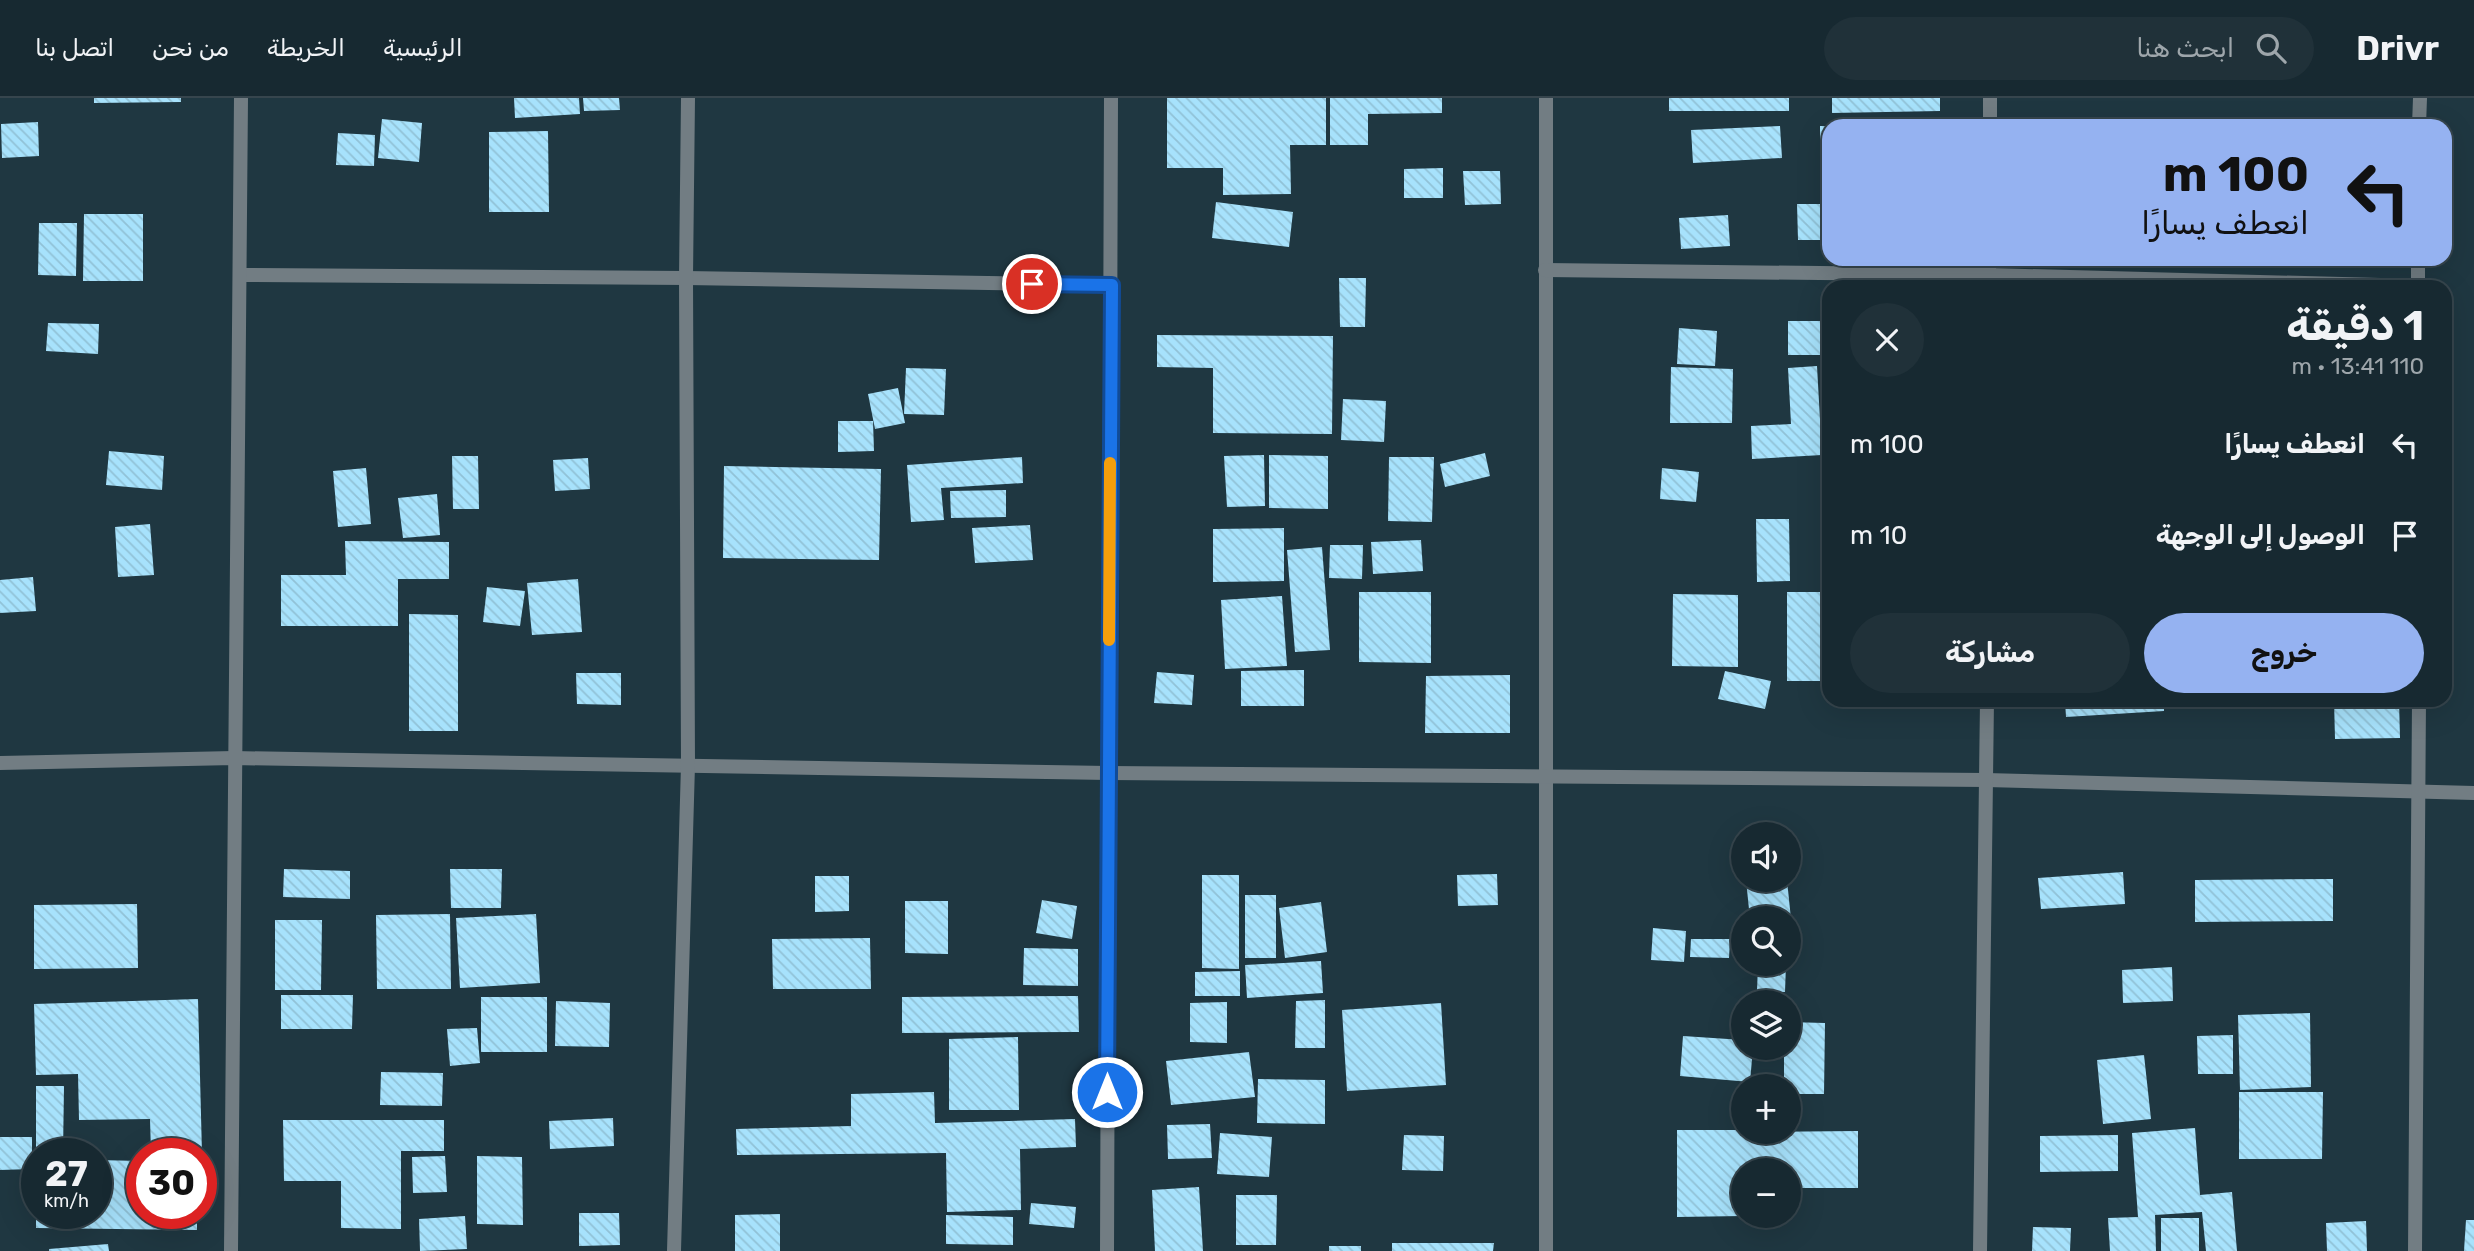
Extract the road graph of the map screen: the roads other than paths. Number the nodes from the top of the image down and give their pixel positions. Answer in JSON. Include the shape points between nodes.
{"nodes":[{"id":1,"x":241,"y":98,"type":"edge"},
{"id":2,"x":688,"y":98,"type":"edge"},
{"id":3,"x":1111,"y":98,"type":"edge"},
{"id":4,"x":1546,"y":98,"type":"edge"},
{"id":5,"x":1990,"y":98,"type":"edge"},
{"id":6,"x":2420,"y":98,"type":"edge"},
{"id":7,"x":1990,"y":119,"type":"edge"},
{"id":8,"x":2419,"y":119,"type":"edge"},
{"id":9,"x":1545,"y":270,"type":"junction"},
{"id":10,"x":240,"y":275,"type":"junction"},
{"id":11,"x":686,"y":278,"type":"junction"},
{"id":12,"x":1949,"y":280,"type":"edge"},
{"id":13,"x":1112,"y":285,"type":"junction"},
{"id":14,"x":1987,"y":707,"type":"edge"},
{"id":15,"x":2419,"y":707,"type":"edge"},
{"id":16,"x":234,"y":758,"type":"junction"},
{"id":17,"x":0,"y":763,"type":"edge"},
{"id":18,"x":688,"y":765,"type":"junction"},
{"id":19,"x":1108,"y":773,"type":"junction"},
{"id":20,"x":1546,"y":777,"type":"junction"},
{"id":21,"x":1986,"y":780,"type":"junction"},
{"id":22,"x":2419,"y":791,"type":"junction"},
{"id":23,"x":2474,"y":793,"type":"edge"},
{"id":24,"x":231,"y":1251,"type":"edge"},
{"id":25,"x":674,"y":1251,"type":"edge"},
{"id":26,"x":1107,"y":1251,"type":"edge"},
{"id":27,"x":1546,"y":1251,"type":"edge"},
{"id":28,"x":1980,"y":1251,"type":"edge"},
{"id":29,"x":2416,"y":1251,"type":"edge"}],
"edges":[{"from":1,"to":10,"type":"street"},
{"from":2,"to":11,"type":"street"},
{"from":3,"to":13,"type":"street"},
{"from":4,"to":9,"type":"street"},
{"from":5,"to":7,"type":"street"},
{"from":6,"to":8,"type":"street"},
{"from":9,"to":12,"type":"street"},
{"from":9,"to":20,"type":"street"},
{"from":10,"to":11,"type":"street"},
{"from":10,"to":16,"type":"street"},
{"from":11,"to":13,"type":"street"},
{"from":11,"to":18,"type":"street"},
{"from":13,"to":19,"type":"street"},
{"from":14,"to":21,"type":"street"},
{"from":15,"to":22,"type":"street"},
{"from":16,"to":17,"type":"street"},
{"from":16,"to":18,"type":"street"},
{"from":16,"to":24,"type":"street"},
{"from":18,"to":19,"type":"street"},
{"from":18,"to":25,"type":"street"},
{"from":19,"to":20,"type":"street"},
{"from":19,"to":26,"type":"street"},
{"from":20,"to":21,"type":"street"},
{"from":20,"to":27,"type":"street"},
{"from":21,"to":22,"type":"street"},
{"from":21,"to":28,"type":"street"},
{"from":22,"to":23,"type":"street"},
{"from":22,"to":29,"type":"street"}]}
